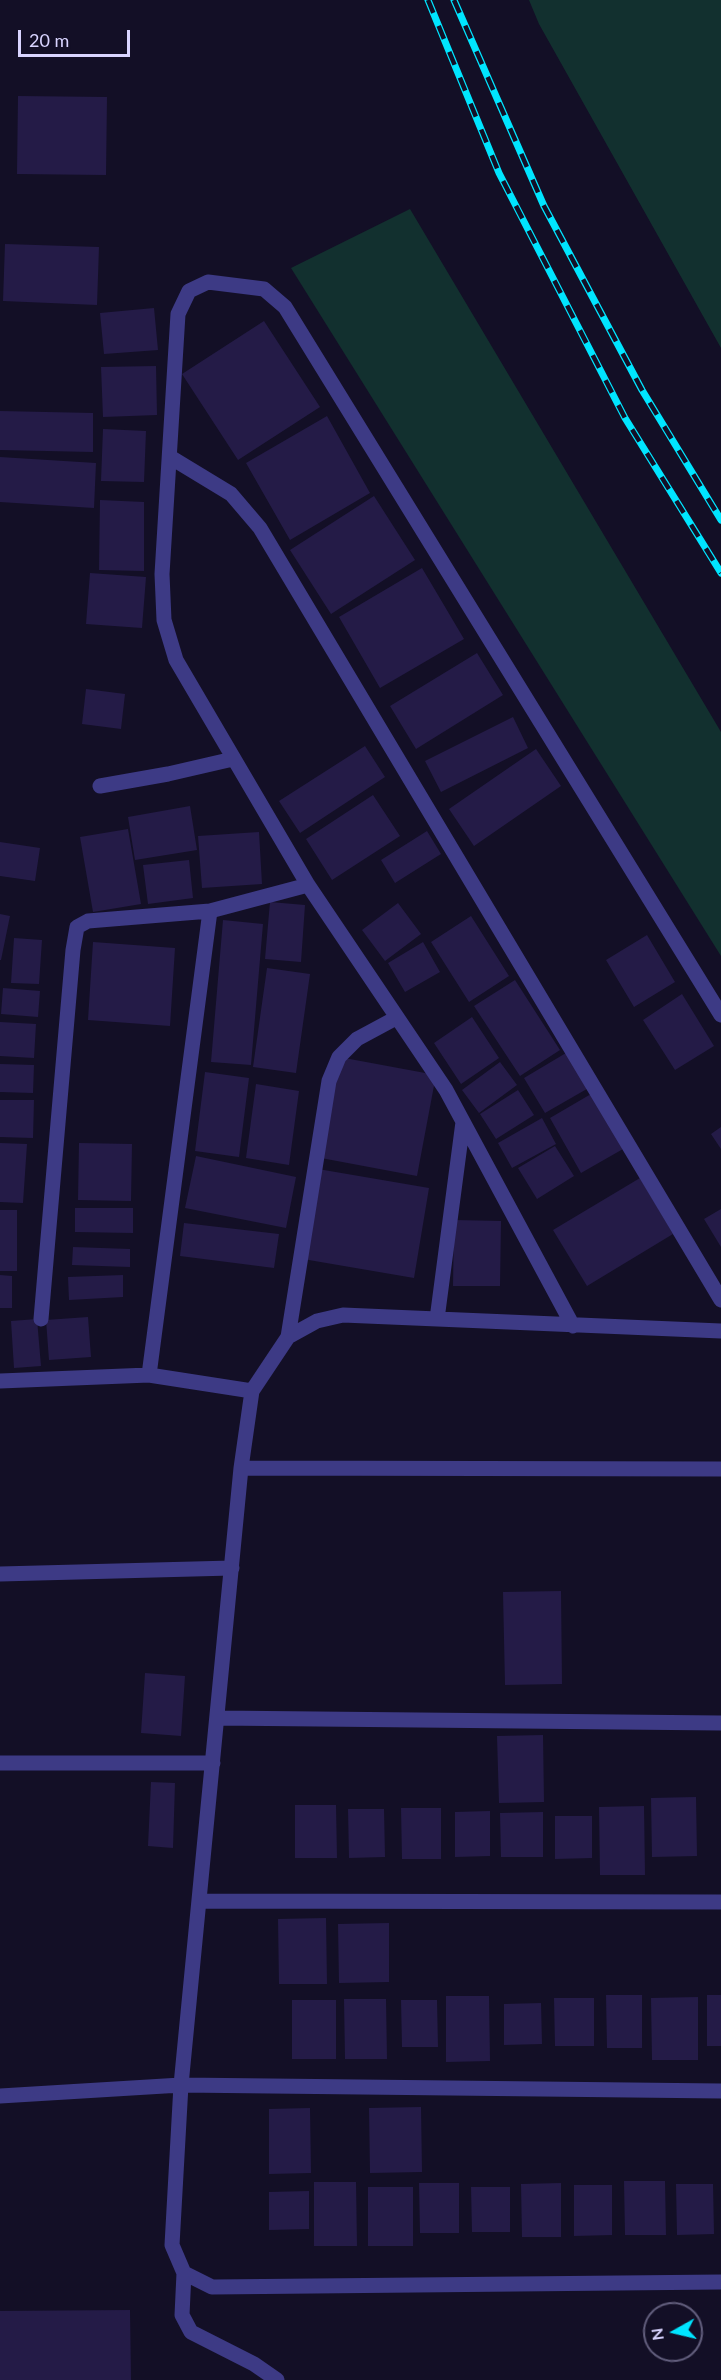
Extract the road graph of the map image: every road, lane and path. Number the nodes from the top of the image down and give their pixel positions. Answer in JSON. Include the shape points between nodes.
{"nodes":[{"id":1,"x":170,"y":457,"type":"junction"},
{"id":2,"x":233,"y":759,"type":"junction"},
{"id":3,"x":100,"y":786,"type":"dead end"},
{"id":4,"x":308,"y":885,"type":"junction"},
{"id":5,"x":210,"y":911,"type":"junction"},
{"id":6,"x":721,"y":1015,"type":"edge"},
{"id":7,"x":396,"y":1018,"type":"junction"},
{"id":8,"x":463,"y":1122,"type":"junction"},
{"id":9,"x":721,"y":1300,"type":"edge"},
{"id":10,"x":41,"y":1319,"type":"dead end"},
{"id":11,"x":437,"y":1319,"type":"junction"},
{"id":12,"x":573,"y":1326,"type":"junction"},
{"id":13,"x":721,"y":1331,"type":"edge"},
{"id":14,"x":288,"y":1337,"type":"junction"},
{"id":15,"x":149,"y":1375,"type":"junction"},
{"id":16,"x":0,"y":1381,"type":"edge"},
{"id":17,"x":252,"y":1391,"type":"junction"},
{"id":18,"x":242,"y":1468,"type":"junction"},
{"id":19,"x":721,"y":1469,"type":"edge"},
{"id":20,"x":232,"y":1568,"type":"junction"},
{"id":21,"x":0,"y":1574,"type":"edge"},
{"id":22,"x":217,"y":1718,"type":"junction"},
{"id":23,"x":721,"y":1723,"type":"edge"},
{"id":24,"x":0,"y":1763,"type":"edge"},
{"id":25,"x":213,"y":1763,"type":"junction"},
{"id":26,"x":199,"y":1901,"type":"junction"},
{"id":27,"x":721,"y":1902,"type":"edge"},
{"id":28,"x":181,"y":2085,"type":"junction"},
{"id":29,"x":721,"y":2091,"type":"edge"},
{"id":30,"x":0,"y":2096,"type":"edge"},
{"id":31,"x":184,"y":2272,"type":"junction"},
{"id":32,"x":721,"y":2282,"type":"edge"},
{"id":33,"x":277,"y":2380,"type":"edge"}],
"edges":[{"from":1,"to":2,"type":"street","via":[[162,574],[164,620],[176,660]]},
{"from":1,"to":6,"type":"street","via":[[178,314],[189,291],[208,282],[264,289],[285,307]]},
{"from":1,"to":9,"type":"street","via":[[231,494],[260,528]]},
{"from":2,"to":3,"type":"street"},
{"from":2,"to":4,"type":"street"},
{"from":4,"to":5,"type":"street"},
{"from":4,"to":7,"type":"street"},
{"from":5,"to":10,"type":"street","via":[[88,921],[77,927]]},
{"from":5,"to":15,"type":"street"},
{"from":7,"to":8,"type":"street","via":[[435,1071]]},
{"from":7,"to":14,"type":"street","via":[[357,1039],[339,1057],[329,1081]]},
{"from":8,"to":11,"type":"street"},
{"from":8,"to":12,"type":"street"},
{"from":11,"to":12,"type":"street"},
{"from":11,"to":14,"type":"street","via":[[343,1315],[317,1321]]},
{"from":12,"to":13,"type":"street"},
{"from":14,"to":17,"type":"street"},
{"from":15,"to":16,"type":"street"},
{"from":15,"to":17,"type":"street"},
{"from":17,"to":18,"type":"street"},
{"from":18,"to":19,"type":"street"},
{"from":18,"to":20,"type":"street"},
{"from":20,"to":21,"type":"street"},
{"from":20,"to":22,"type":"street"},
{"from":22,"to":23,"type":"street"},
{"from":22,"to":25,"type":"street"},
{"from":24,"to":25,"type":"street"},
{"from":25,"to":26,"type":"street"},
{"from":26,"to":27,"type":"street"},
{"from":26,"to":28,"type":"street"},
{"from":28,"to":29,"type":"street"},
{"from":28,"to":30,"type":"street"},
{"from":28,"to":31,"type":"street","via":[[172,2245]]},
{"from":31,"to":32,"type":"street","via":[[212,2287]]},
{"from":31,"to":33,"type":"street","via":[[182,2315],[191,2332],[255,2364]]}]}
